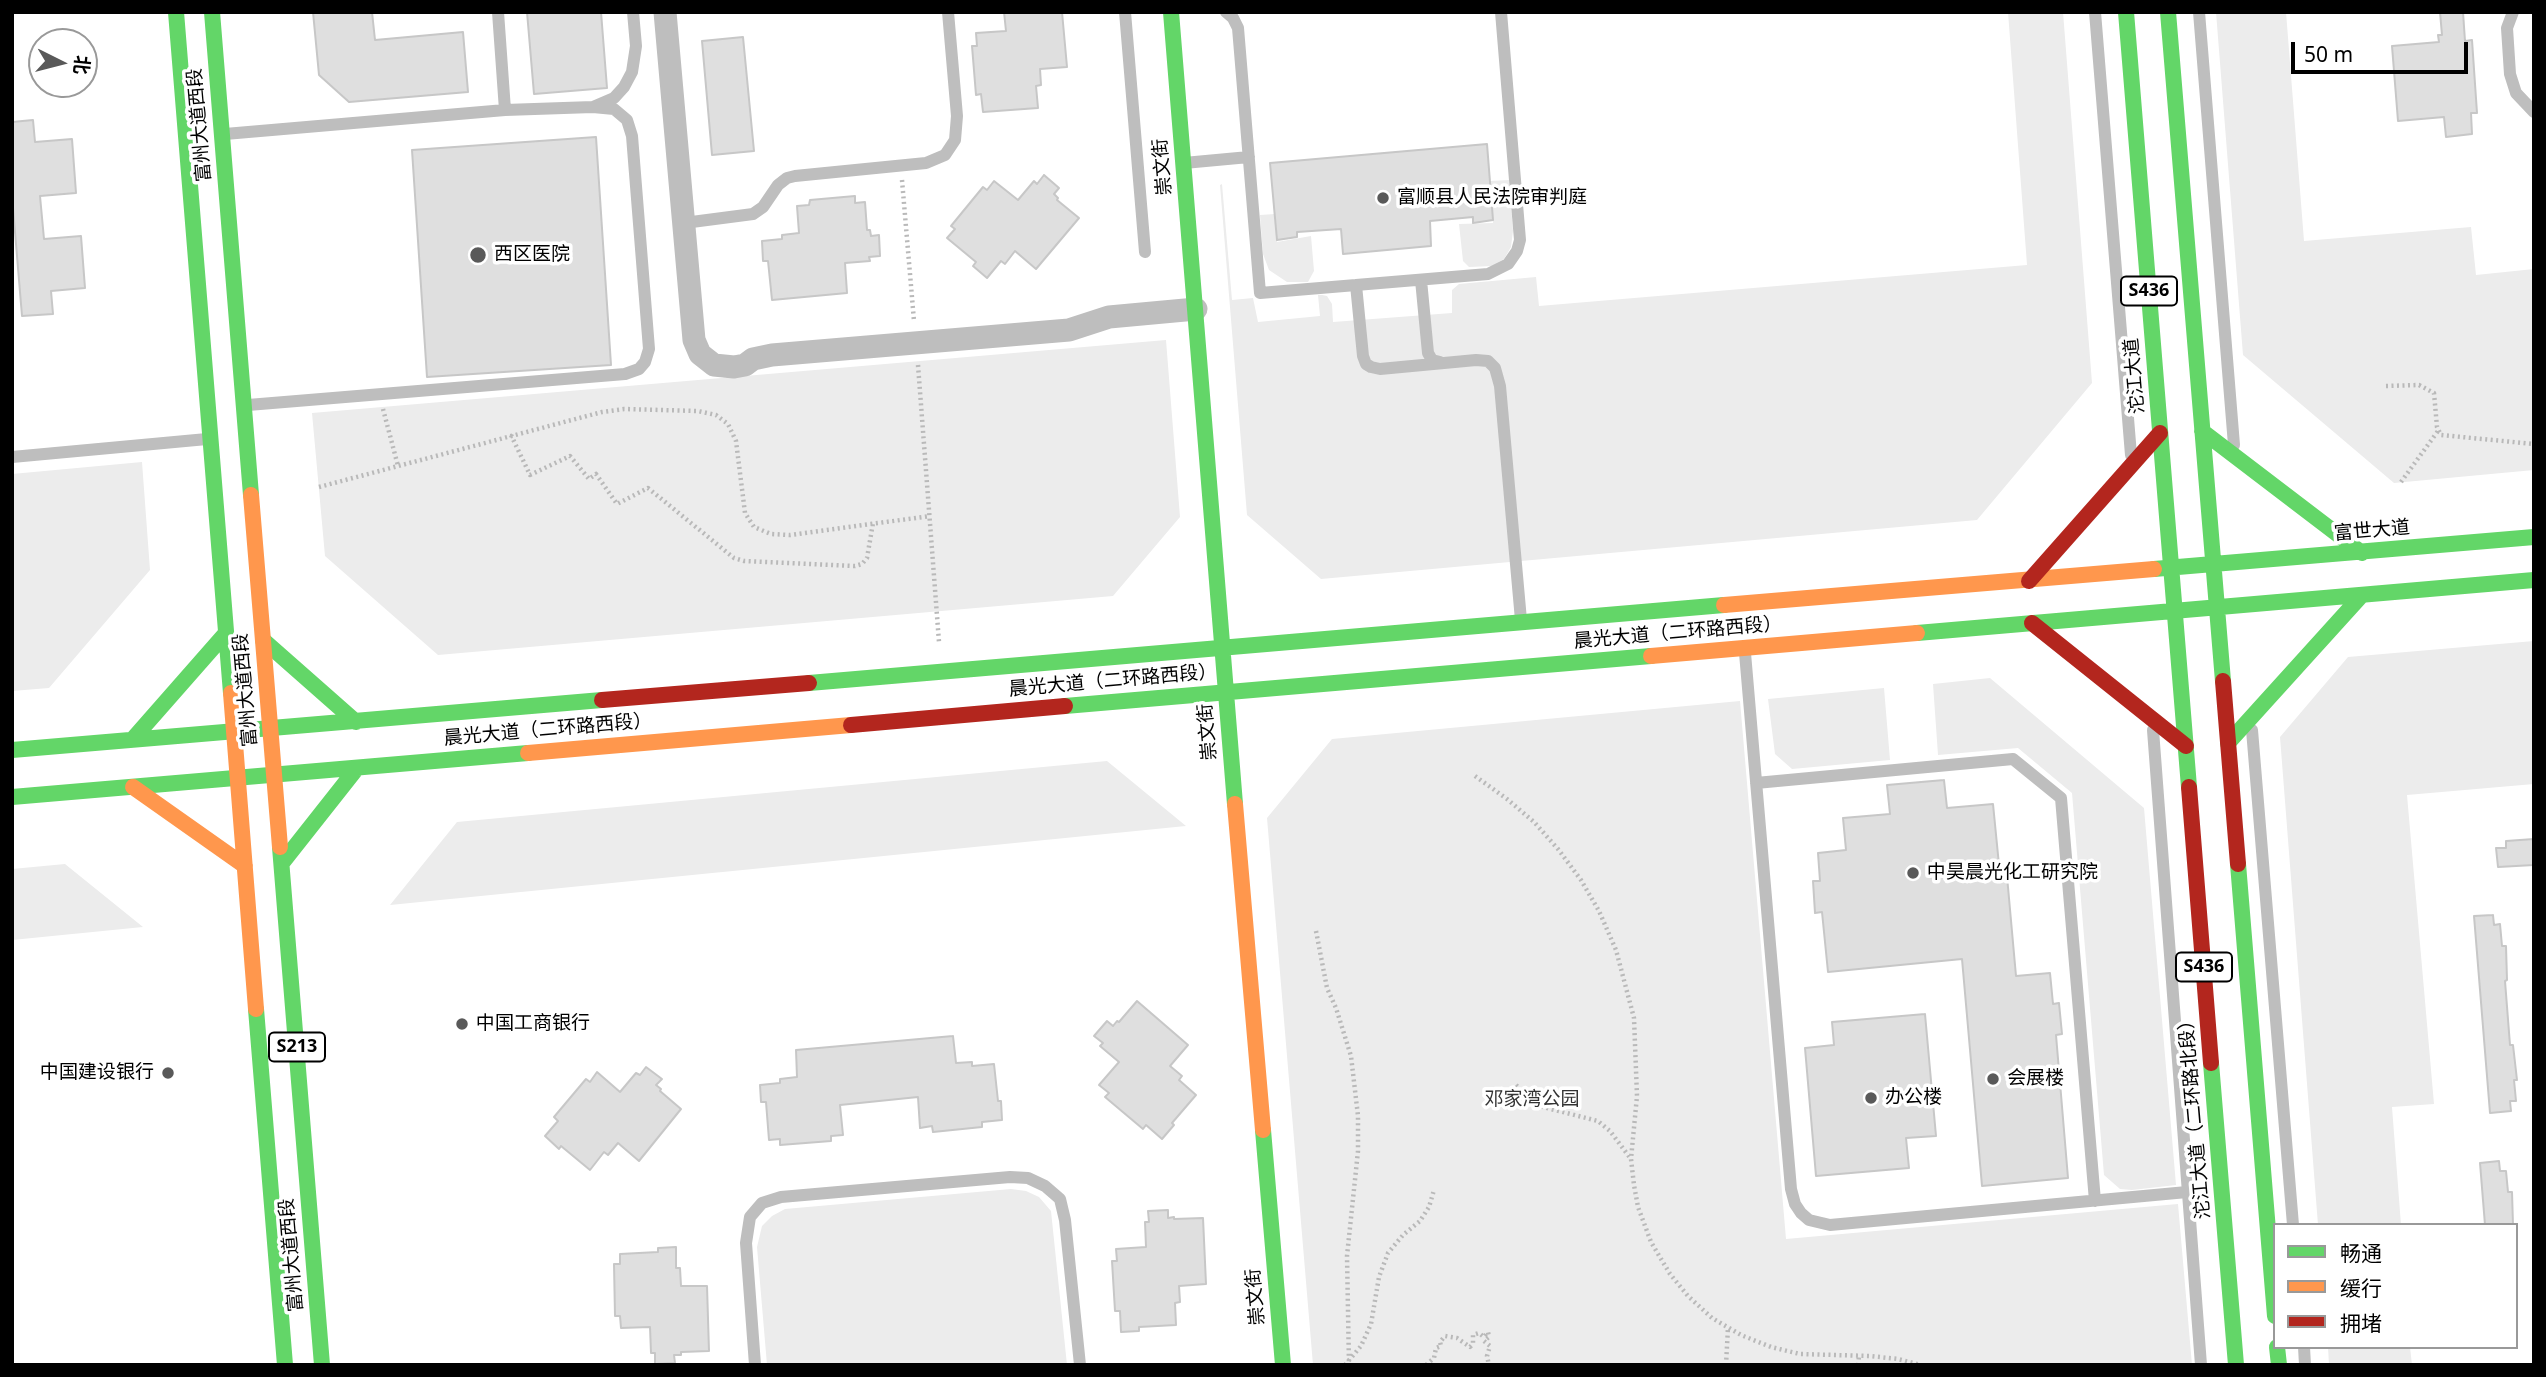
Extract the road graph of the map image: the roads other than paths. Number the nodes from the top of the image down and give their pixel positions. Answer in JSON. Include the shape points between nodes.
{"nodes":[{"id":1,"x":176,"y":12,"type":"edge"},
{"id":2,"x":212,"y":12,"type":"edge"},
{"id":3,"x":498,"y":12,"type":"edge"},
{"id":4,"x":633,"y":12,"type":"edge"},
{"id":5,"x":664,"y":12,"type":"edge"},
{"id":6,"x":948,"y":12,"type":"edge"},
{"id":7,"x":1125,"y":12,"type":"edge"},
{"id":8,"x":1171,"y":12,"type":"edge"},
{"id":9,"x":1226,"y":12,"type":"edge"},
{"id":10,"x":1242,"y":12,"type":"edge"},
{"id":11,"x":1501,"y":12,"type":"edge"},
{"id":12,"x":2095,"y":12,"type":"edge"},
{"id":13,"x":2126,"y":12,"type":"edge"},
{"id":14,"x":2168,"y":12,"type":"edge"},
{"id":15,"x":2199,"y":12,"type":"edge"},
{"id":16,"x":2513,"y":12,"type":"edge"},
{"id":17,"x":1238,"y":28,"type":"junction"},
{"id":18,"x":593,"y":107,"type":"junction"},
{"id":19,"x":506,"y":110,"type":"junction"},
{"id":20,"x":2534,"y":112,"type":"edge"},
{"id":21,"x":222,"y":135,"type":"junction"},
{"id":22,"x":1249,"y":158,"type":"junction"},
{"id":23,"x":1184,"y":163,"type":"junction"},
{"id":24,"x":684,"y":223,"type":"junction"},
{"id":25,"x":1145,"y":252,"type":"dead end"},
{"id":26,"x":1421,"y":280,"type":"junction"},
{"id":27,"x":1356,"y":285,"type":"junction"},
{"id":28,"x":1196,"y":309,"type":"junction"},
{"id":29,"x":1441,"y":363,"type":"junction"},
{"id":30,"x":244,"y":405,"type":"junction"},
{"id":31,"x":2202,"y":431,"type":"junction"},
{"id":32,"x":2160,"y":433,"type":"junction"},
{"id":33,"x":210,"y":438,"type":"junction"},
{"id":34,"x":2234,"y":455,"type":"junction"},
{"id":35,"x":12,"y":457,"type":"edge"},
{"id":36,"x":2132,"y":465,"type":"junction"},
{"id":37,"x":2534,"y":537,"type":"edge"},
{"id":38,"x":2362,"y":553,"type":"junction"},
{"id":39,"x":2213,"y":566,"type":"junction"},
{"id":40,"x":2171,"y":569,"type":"junction"},
{"id":41,"x":2534,"y":580,"type":"edge"},
{"id":42,"x":2029,"y":581,"type":"junction"},
{"id":43,"x":2362,"y":595,"type":"junction"},
{"id":44,"x":2217,"y":607,"type":"junction"},
{"id":45,"x":2175,"y":611,"type":"junction"},
{"id":46,"x":2032,"y":623,"type":"junction"},
{"id":47,"x":1521,"y":624,"type":"junction"},
{"id":48,"x":226,"y":633,"type":"junction"},
{"id":49,"x":263,"y":640,"type":"junction"},
{"id":50,"x":1745,"y":648,"type":"junction"},
{"id":51,"x":1222,"y":649,"type":"junction"},
{"id":52,"x":1225,"y":693,"type":"junction"},
{"id":53,"x":2251,"y":717,"type":"junction"},
{"id":54,"x":2152,"y":719,"type":"junction"},
{"id":55,"x":356,"y":722,"type":"junction"},
{"id":56,"x":271,"y":729,"type":"junction"},
{"id":57,"x":234,"y":732,"type":"junction"},
{"id":58,"x":132,"y":740,"type":"junction"},
{"id":59,"x":2228,"y":743,"type":"junction"},
{"id":60,"x":2186,"y":746,"type":"junction"},
{"id":61,"x":12,"y":750,"type":"edge"},
{"id":62,"x":357,"y":768,"type":"junction"},
{"id":63,"x":275,"y":774,"type":"junction"},
{"id":64,"x":238,"y":778,"type":"junction"},
{"id":65,"x":1756,"y":783,"type":"junction"},
{"id":66,"x":133,"y":787,"type":"junction"},
{"id":67,"x":12,"y":797,"type":"edge"},
{"id":68,"x":282,"y":863,"type":"junction"},
{"id":69,"x":245,"y":866,"type":"junction"},
{"id":70,"x":2187,"y":1192,"type":"junction"},
{"id":71,"x":2095,"y":1200,"type":"junction"},
{"id":72,"x":2293,"y":1223,"type":"edge"},
{"id":73,"x":2273,"y":1292,"type":"edge"},
{"id":74,"x":285,"y":1365,"type":"edge"},
{"id":75,"x":322,"y":1365,"type":"edge"},
{"id":76,"x":755,"y":1365,"type":"edge"},
{"id":77,"x":1080,"y":1365,"type":"edge"},
{"id":78,"x":1283,"y":1365,"type":"edge"},
{"id":79,"x":2201,"y":1365,"type":"edge"},
{"id":80,"x":2236,"y":1365,"type":"edge"}],
"edges":[{"from":1,"to":33,"type":"main road","name":"富州大道西段"},
{"from":2,"to":21,"type":"main road","name":"富州大道西段"},
{"from":3,"to":19,"type":"lane"},
{"from":4,"to":18,"type":"lane","via":[[636,46],[632,72],[614,98]]},
{"from":5,"to":24,"type":"street"},
{"from":6,"to":24,"type":"lane","via":[[957,117],[955,140],[945,155],[936,160],[787,178],[753,214]]},
{"from":7,"to":25,"type":"lane"},
{"from":8,"to":23,"type":"main road","name":"崇文街"},
{"from":9,"to":17,"type":"lane"},
{"from":10,"to":17,"type":"lane"},
{"from":11,"to":26,"type":"lane","via":[[1519,246],[1497,272]]},
{"from":12,"to":36,"type":"lane"},
{"from":13,"to":32,"type":"main road","name":"沱江大道","number":"S436"},
{"from":14,"to":31,"type":"main road","number":"S436"},
{"from":15,"to":34,"type":"lane"},
{"from":16,"to":20,"type":"lane","via":[[2507,28],[2510,74],[2516,93]]},
{"from":17,"to":22,"type":"lane"},
{"from":18,"to":19,"type":"lane"},
{"from":18,"to":30,"type":"lane","via":[[614,109],[627,120],[632,136],[649,349],[639,369],[625,374]]},
{"from":19,"to":21,"type":"lane"},
{"from":21,"to":30,"type":"main road","name":"富州大道西段"},
{"from":22,"to":23,"type":"lane"},
{"from":22,"to":27,"type":"lane","via":[[1260,293]]},
{"from":23,"to":28,"type":"main road","name":"崇文街"},
{"from":24,"to":28,"type":"street","via":[[694,341],[700,354],[714,365],[734,368],[772,355],[1069,330],[1100,318]]},
{"from":26,"to":27,"type":"lane"},
{"from":26,"to":29,"type":"lane","via":[[1428,353]]},
{"from":27,"to":29,"type":"lane","via":[[1366,364],[1380,369]]},
{"from":28,"to":51,"type":"main road","name":"崇文街"},
{"from":29,"to":47,"type":"lane","via":[[1488,361],[1498,375]]},
{"from":30,"to":49,"type":"main road","name":"富州大道西段"},
{"from":31,"to":34,"type":"main road"},
{"from":31,"to":39,"type":"main road","number":"S436"},
{"from":32,"to":36,"type":"main road"},
{"from":32,"to":40,"type":"main road","name":"沱江大道","number":"S436"},
{"from":33,"to":35,"type":"lane"},
{"from":33,"to":48,"type":"main road","name":"富州大道西段"},
{"from":34,"to":38,"type":"main road"},
{"from":36,"to":42,"type":"main road"},
{"from":37,"to":38,"type":"main road","name":"富世大道"},
{"from":38,"to":39,"type":"main road","name":"富世大道"},
{"from":39,"to":40,"type":"main road","name":"晨光大道（二环路西段）"},
{"from":39,"to":44,"type":"main road","number":"S436"},
{"from":40,"to":42,"type":"main road","name":"晨光大道（二环路西段）"},
{"from":40,"to":45,"type":"main road","name":"沱江大道（二环路北段）","number":"S436"},
{"from":41,"to":43,"type":"main road"},
{"from":42,"to":47,"type":"main road","name":"晨光大道（二环路西段）"},
{"from":43,"to":44,"type":"main road"},
{"from":43,"to":53,"type":"main road"},
{"from":44,"to":45,"type":"main road","name":"晨光大道（二环路西段）"},
{"from":44,"to":59,"type":"main road","number":"S436"},
{"from":45,"to":46,"type":"main road","name":"晨光大道（二环路西段）"},
{"from":45,"to":60,"type":"main road","name":"沱江大道（二环路北段）","number":"S436"},
{"from":46,"to":50,"type":"main road","name":"晨光大道（二环路西段）"},
{"from":46,"to":54,"type":"main road"},
{"from":47,"to":51,"type":"main road","name":"晨光大道（二环路西段）"},
{"from":48,"to":57,"type":"main road","name":"富州大道西段"},
{"from":48,"to":58,"type":"main road"},
{"from":49,"to":55,"type":"main road"},
{"from":49,"to":56,"type":"main road","name":"富州大道西段"},
{"from":50,"to":52,"type":"main road","name":"晨光大道（二环路西段）"},
{"from":50,"to":65,"type":"lane"},
{"from":51,"to":52,"type":"main road","name":"崇文街"},
{"from":51,"to":55,"type":"main road","name":"晨光大道（二环路西段）"},
{"from":52,"to":62,"type":"main road","name":"晨光大道（二环路西段）"},
{"from":52,"to":78,"type":"main road","name":"崇文街"},
{"from":53,"to":59,"type":"main road"},
{"from":53,"to":72,"type":"lane"},
{"from":54,"to":60,"type":"main road"},
{"from":54,"to":70,"type":"lane"},
{"from":55,"to":56,"type":"main road","name":"晨光大道（二环路西段）"},
{"from":56,"to":57,"type":"main road","name":"晨光大道（二环路西段）"},
{"from":56,"to":63,"type":"main road","name":"富州大道西段","number":"S213"},
{"from":57,"to":58,"type":"main road","name":"晨光大道（二环路西段）"},
{"from":57,"to":64,"type":"main road","name":"富州大道西段"},
{"from":58,"to":61,"type":"main road","name":"晨光大道（二环路西段）"},
{"from":59,"to":73,"type":"main road","number":"S436"},
{"from":60,"to":80,"type":"main road","name":"沱江大道（二环路北段）","number":"S436"},
{"from":62,"to":63,"type":"main road","name":"晨光大道（二环路西段）"},
{"from":62,"to":68,"type":"main road"},
{"from":63,"to":64,"type":"main road","name":"晨光大道（二环路西段）"},
{"from":63,"to":68,"type":"main road","name":"富州大道西段","number":"S213"},
{"from":64,"to":66,"type":"main road","name":"晨光大道（二环路西段）"},
{"from":64,"to":69,"type":"main road","name":"富州大道西段","number":"S213"},
{"from":65,"to":71,"type":"lane","via":[[2013,759],[2061,798]]},
{"from":65,"to":71,"type":"lane","via":[[1791,1189],[1801,1213],[1830,1225]]},
{"from":66,"to":67,"type":"main road","name":"晨光大道（二环路西段）"},
{"from":66,"to":69,"type":"main road"},
{"from":68,"to":75,"type":"main road","name":"富州大道西段","number":"S213"},
{"from":69,"to":74,"type":"main road","name":"富州大道西段","number":"S213"},
{"from":70,"to":71,"type":"lane"},
{"from":70,"to":79,"type":"lane"},
{"from":76,"to":77,"type":"lane","via":[[746,1243],[750,1217],[762,1203],[781,1197],[1010,1177],[1028,1178],[1060,1199]]}]}
